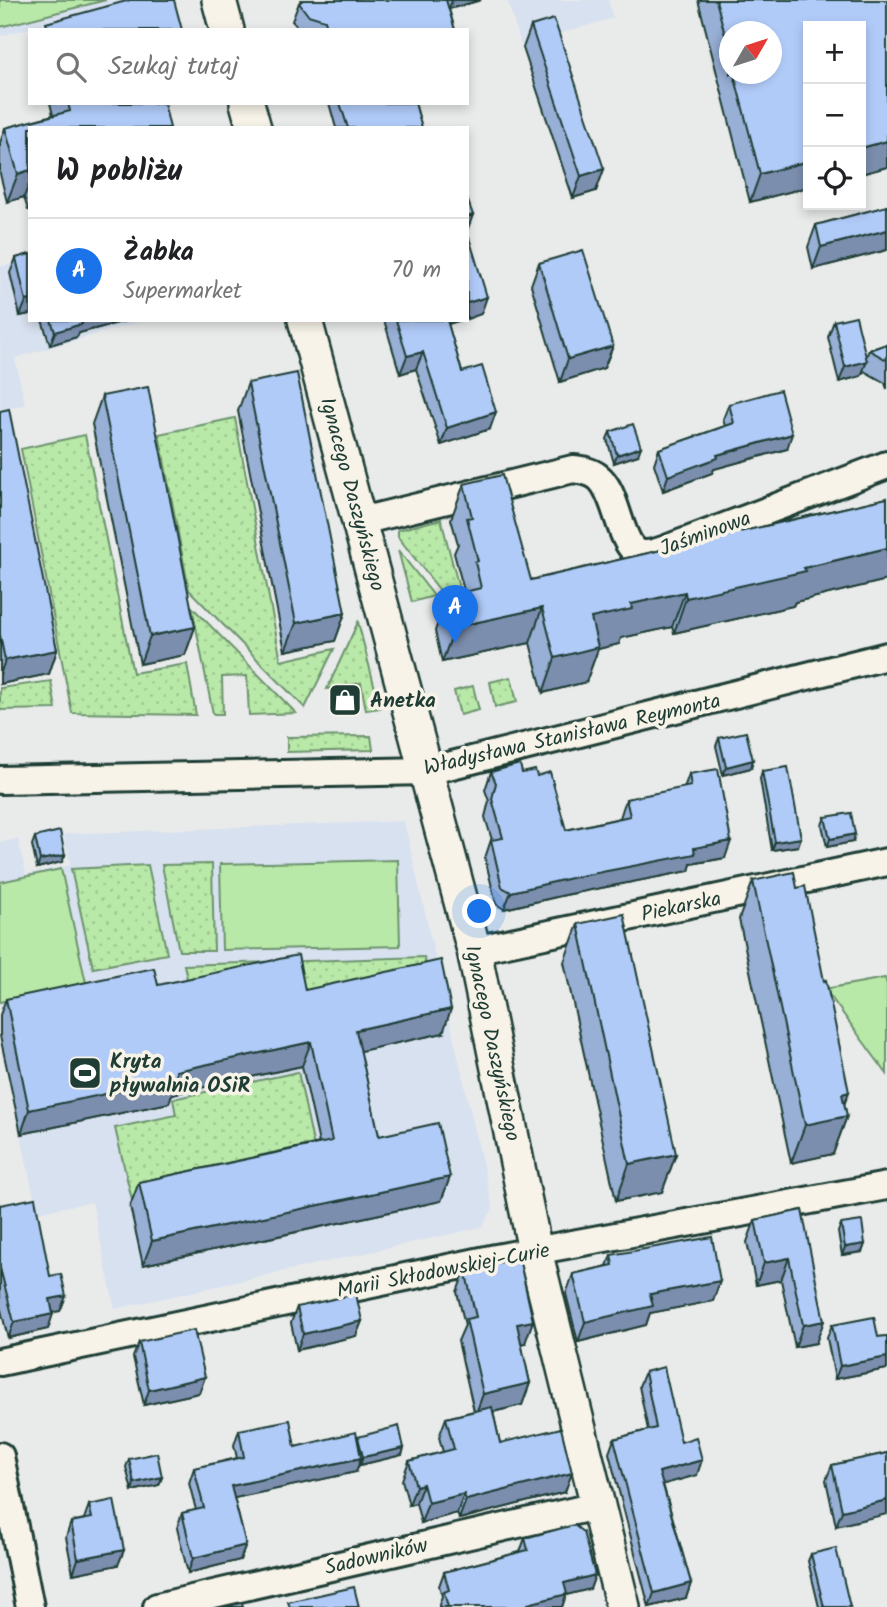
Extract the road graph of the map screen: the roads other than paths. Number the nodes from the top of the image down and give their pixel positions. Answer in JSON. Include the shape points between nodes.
{"nodes":[{"id":1,"x":219,"y":0,"type":"edge"},
{"id":2,"x":226,"y":28,"type":"edge"},
{"id":3,"x":248,"y":105,"type":"edge"},
{"id":4,"x":253,"y":126,"type":"edge"},
{"id":5,"x":307,"y":322,"type":"edge"},
{"id":6,"x":887,"y":465,"type":"edge"},
{"id":7,"x":361,"y":521,"type":"junction"},
{"id":8,"x":887,"y":656,"type":"edge"},
{"id":9,"x":428,"y":771,"type":"junction"},
{"id":10,"x":0,"y":780,"type":"edge"},
{"id":11,"x":887,"y":862,"type":"edge"},
{"id":12,"x":474,"y":950,"type":"junction"},
{"id":13,"x":887,"y":1186,"type":"edge"},
{"id":14,"x":535,"y":1251,"type":"junction"},
{"id":15,"x":0,"y":1362,"type":"edge"},
{"id":16,"x":0,"y":1456,"type":"edge"},
{"id":17,"x":3,"y":1489,"type":"edge"},
{"id":18,"x":596,"y":1506,"type":"junction"},
{"id":19,"x":30,"y":1607,"type":"edge"},
{"id":20,"x":157,"y":1607,"type":"edge"},
{"id":21,"x":623,"y":1607,"type":"edge"}],
"edges":[{"from":1,"to":2,"type":"street"},
{"from":3,"to":4,"type":"street"},
{"from":5,"to":7,"type":"street","name":"Ignacego Daszyńskiego"},
{"from":6,"to":7,"type":"street","name":"Jaśminowa","via":[[685,542],[641,554],[627,541],[606,485],[597,475],[573,469]]},
{"from":7,"to":9,"type":"street","name":"Ignacego Daszyńskiego"},
{"from":8,"to":9,"type":"street","name":"Władysława Stanisława Reymonta"},
{"from":9,"to":10,"type":"street","name":"Władysława Stanisława Reymonta"},
{"from":9,"to":12,"type":"street","name":"Ignacego Daszyńskiego"},
{"from":11,"to":12,"type":"street","name":"Piekarska"},
{"from":12,"to":14,"type":"street","name":"Ignacego Daszyńskiego"},
{"from":13,"to":14,"type":"street","name":"Marii Skłodowskiej-Curie"},
{"from":14,"to":15,"type":"street","name":"Marii Skłodowskiej-Curie"},
{"from":14,"to":18,"type":"street","name":"Ignacego Daszyńskiego"},
{"from":16,"to":17,"type":"street"},
{"from":17,"to":19,"type":"street"},
{"from":18,"to":20,"type":"street","name":"Sadowników"},
{"from":18,"to":21,"type":"street","name":"Ignacego Daszyńskiego"}]}
